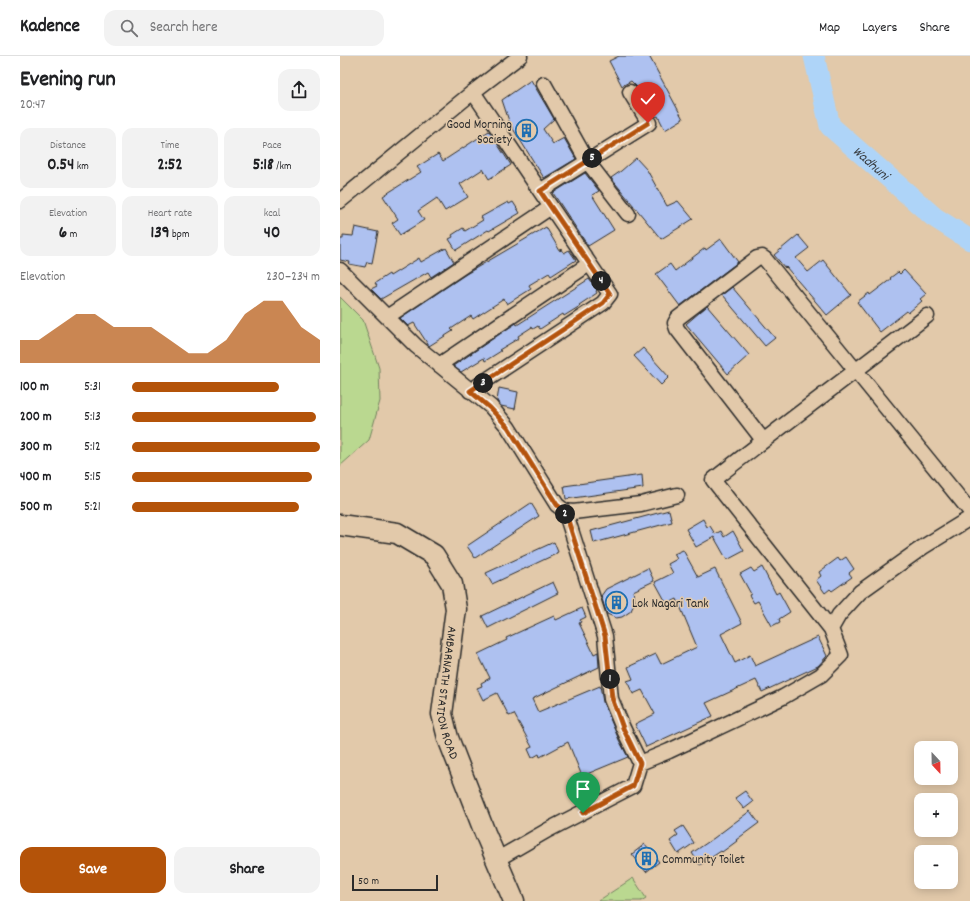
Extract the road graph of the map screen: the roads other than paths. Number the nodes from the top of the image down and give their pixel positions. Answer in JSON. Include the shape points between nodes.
{"nodes":[{"id":1,"x":520,"y":56,"type":"edge"},
{"id":2,"x":544,"y":84,"type":"dead end"},
{"id":3,"x":473,"y":92,"type":"junction"},
{"id":4,"x":630,"y":92,"type":"dead end"},
{"id":5,"x":587,"y":161,"type":"junction"},
{"id":6,"x":540,"y":191,"type":"junction"},
{"id":7,"x":340,"y":201,"type":"edge"},
{"id":8,"x":551,"y":207,"type":"junction"},
{"id":9,"x":628,"y":214,"type":"dead end"},
{"id":10,"x":589,"y":264,"type":"junction"},
{"id":11,"x":340,"y":270,"type":"edge"},
{"id":12,"x":927,"y":316,"type":"dead end"},
{"id":13,"x":387,"y":317,"type":"junction"},
{"id":14,"x":439,"y":365,"type":"junction"},
{"id":15,"x":856,"y":372,"type":"junction"},
{"id":16,"x":470,"y":391,"type":"junction"},
{"id":17,"x":764,"y":440,"type":"junction"},
{"id":18,"x":678,"y":495,"type":"dead end"},
{"id":19,"x":565,"y":511,"type":"junction"},
{"id":20,"x":970,"y":511,"type":"edge"},
{"id":21,"x":970,"y":518,"type":"edge"},
{"id":22,"x":340,"y":525,"type":"edge"},
{"id":23,"x":831,"y":628,"type":"junction"},
{"id":24,"x":640,"y":763,"type":"junction"},
{"id":25,"x":496,"y":860,"type":"junction"},
{"id":26,"x":514,"y":901,"type":"edge"}],
"edges":[{"from":1,"to":3,"type":"street"},
{"from":2,"to":5,"type":"street"},
{"from":3,"to":6,"type":"street"},
{"from":3,"to":7,"type":"street"},
{"from":4,"to":5,"type":"street","via":[[648,123]]},
{"from":5,"to":6,"type":"street"},
{"from":5,"to":9,"type":"street"},
{"from":6,"to":8,"type":"street"},
{"from":8,"to":10,"type":"street"},
{"from":8,"to":13,"type":"street"},
{"from":10,"to":14,"type":"street"},
{"from":10,"to":16,"type":"street","via":[[610,294],[603,303]]},
{"from":11,"to":13,"type":"street"},
{"from":12,"to":15,"type":"street"},
{"from":13,"to":14,"type":"street"},
{"from":14,"to":16,"type":"street"},
{"from":15,"to":17,"type":"street"},
{"from":15,"to":17,"type":"street","via":[[765,259],[757,258],[678,318],[675,323],[677,329]]},
{"from":15,"to":20,"type":"street"},
{"from":16,"to":19,"type":"street","via":[[508,427],[557,505]]},
{"from":17,"to":23,"type":"street","via":[[713,480]]},
{"from":18,"to":19,"type":"street","via":[[614,508]]},
{"from":19,"to":24,"type":"street","via":[[605,636],[612,698]]},
{"from":21,"to":23,"type":"street","via":[[923,547],[860,592]]},
{"from":22,"to":25,"type":"main road","name":"AMBARNATH STATION ROAD","via":[[397,533],[434,555],[452,584],[456,609],[442,714],[448,738]]},
{"from":23,"to":24,"type":"street","via":[[841,656],[821,675],[783,697],[669,752]]},
{"from":24,"to":25,"type":"street","via":[[633,786]]},
{"from":25,"to":26,"type":"main road","name":"AMBARNATH STATION ROAD"}]}
